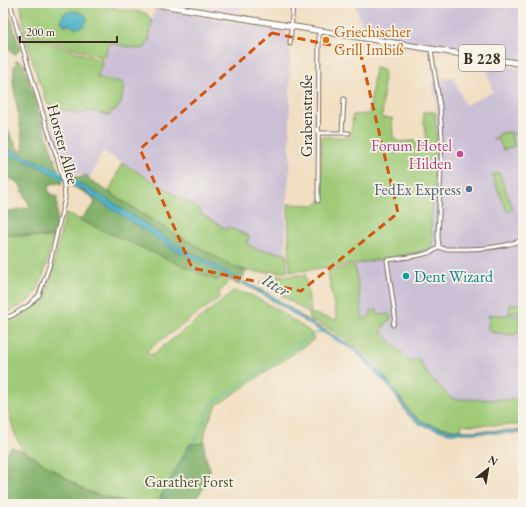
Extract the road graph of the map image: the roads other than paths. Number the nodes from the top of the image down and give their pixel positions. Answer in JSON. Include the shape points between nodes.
{"nodes":[{"id":1,"x":10,"y":3,"type":"edge"},
{"id":2,"x":149,"y":3,"type":"edge"},
{"id":3,"x":293,"y":3,"type":"edge"},
{"id":4,"x":156,"y":4,"type":"edge"},
{"id":5,"x":291,"y":26,"type":"junction"},
{"id":6,"x":319,"y":31,"type":"junction"},
{"id":7,"x":290,"y":44,"type":"dead end"},
{"id":8,"x":431,"y":50,"type":"junction"},
{"id":9,"x":523,"y":64,"type":"edge"},
{"id":10,"x":344,"y":99,"type":"dead end"},
{"id":11,"x":318,"y":133,"type":"junction"},
{"id":12,"x":342,"y":133,"type":"junction"},
{"id":13,"x":349,"y":133,"type":"dead end"},
{"id":14,"x":318,"y":201,"type":"dead end"},
{"id":15,"x":523,"y":240,"type":"edge"},
{"id":16,"x":439,"y":247,"type":"junction"},
{"id":17,"x":3,"y":319,"type":"edge"},
{"id":18,"x":393,"y":325,"type":"dead end"}],
"edges":[{"from":1,"to":17,"type":"street","name":"Horster Allee","via":[[60,169],[65,198],[49,267],[39,295],[29,305]]},
{"from":2,"to":4,"type":"main road","number":"B 228"},
{"from":3,"to":5,"type":"street"},
{"from":4,"to":5,"type":"main road","number":"B 228"},
{"from":5,"to":6,"type":"main road","number":"B 228"},
{"from":5,"to":7,"type":"street"},
{"from":6,"to":8,"type":"main road","number":"B 228"},
{"from":6,"to":11,"type":"street","name":"Grabenstraße"},
{"from":8,"to":9,"type":"main road","number":"B 228"},
{"from":8,"to":16,"type":"street","via":[[442,138]]},
{"from":10,"to":12,"type":"street"},
{"from":11,"to":12,"type":"street"},
{"from":11,"to":14,"type":"street","name":"Grabenstraße"},
{"from":12,"to":13,"type":"street"},
{"from":15,"to":16,"type":"street","via":[[505,246],[479,249]]},
{"from":16,"to":18,"type":"street","via":[[429,253],[387,260],[395,316]]}]}
